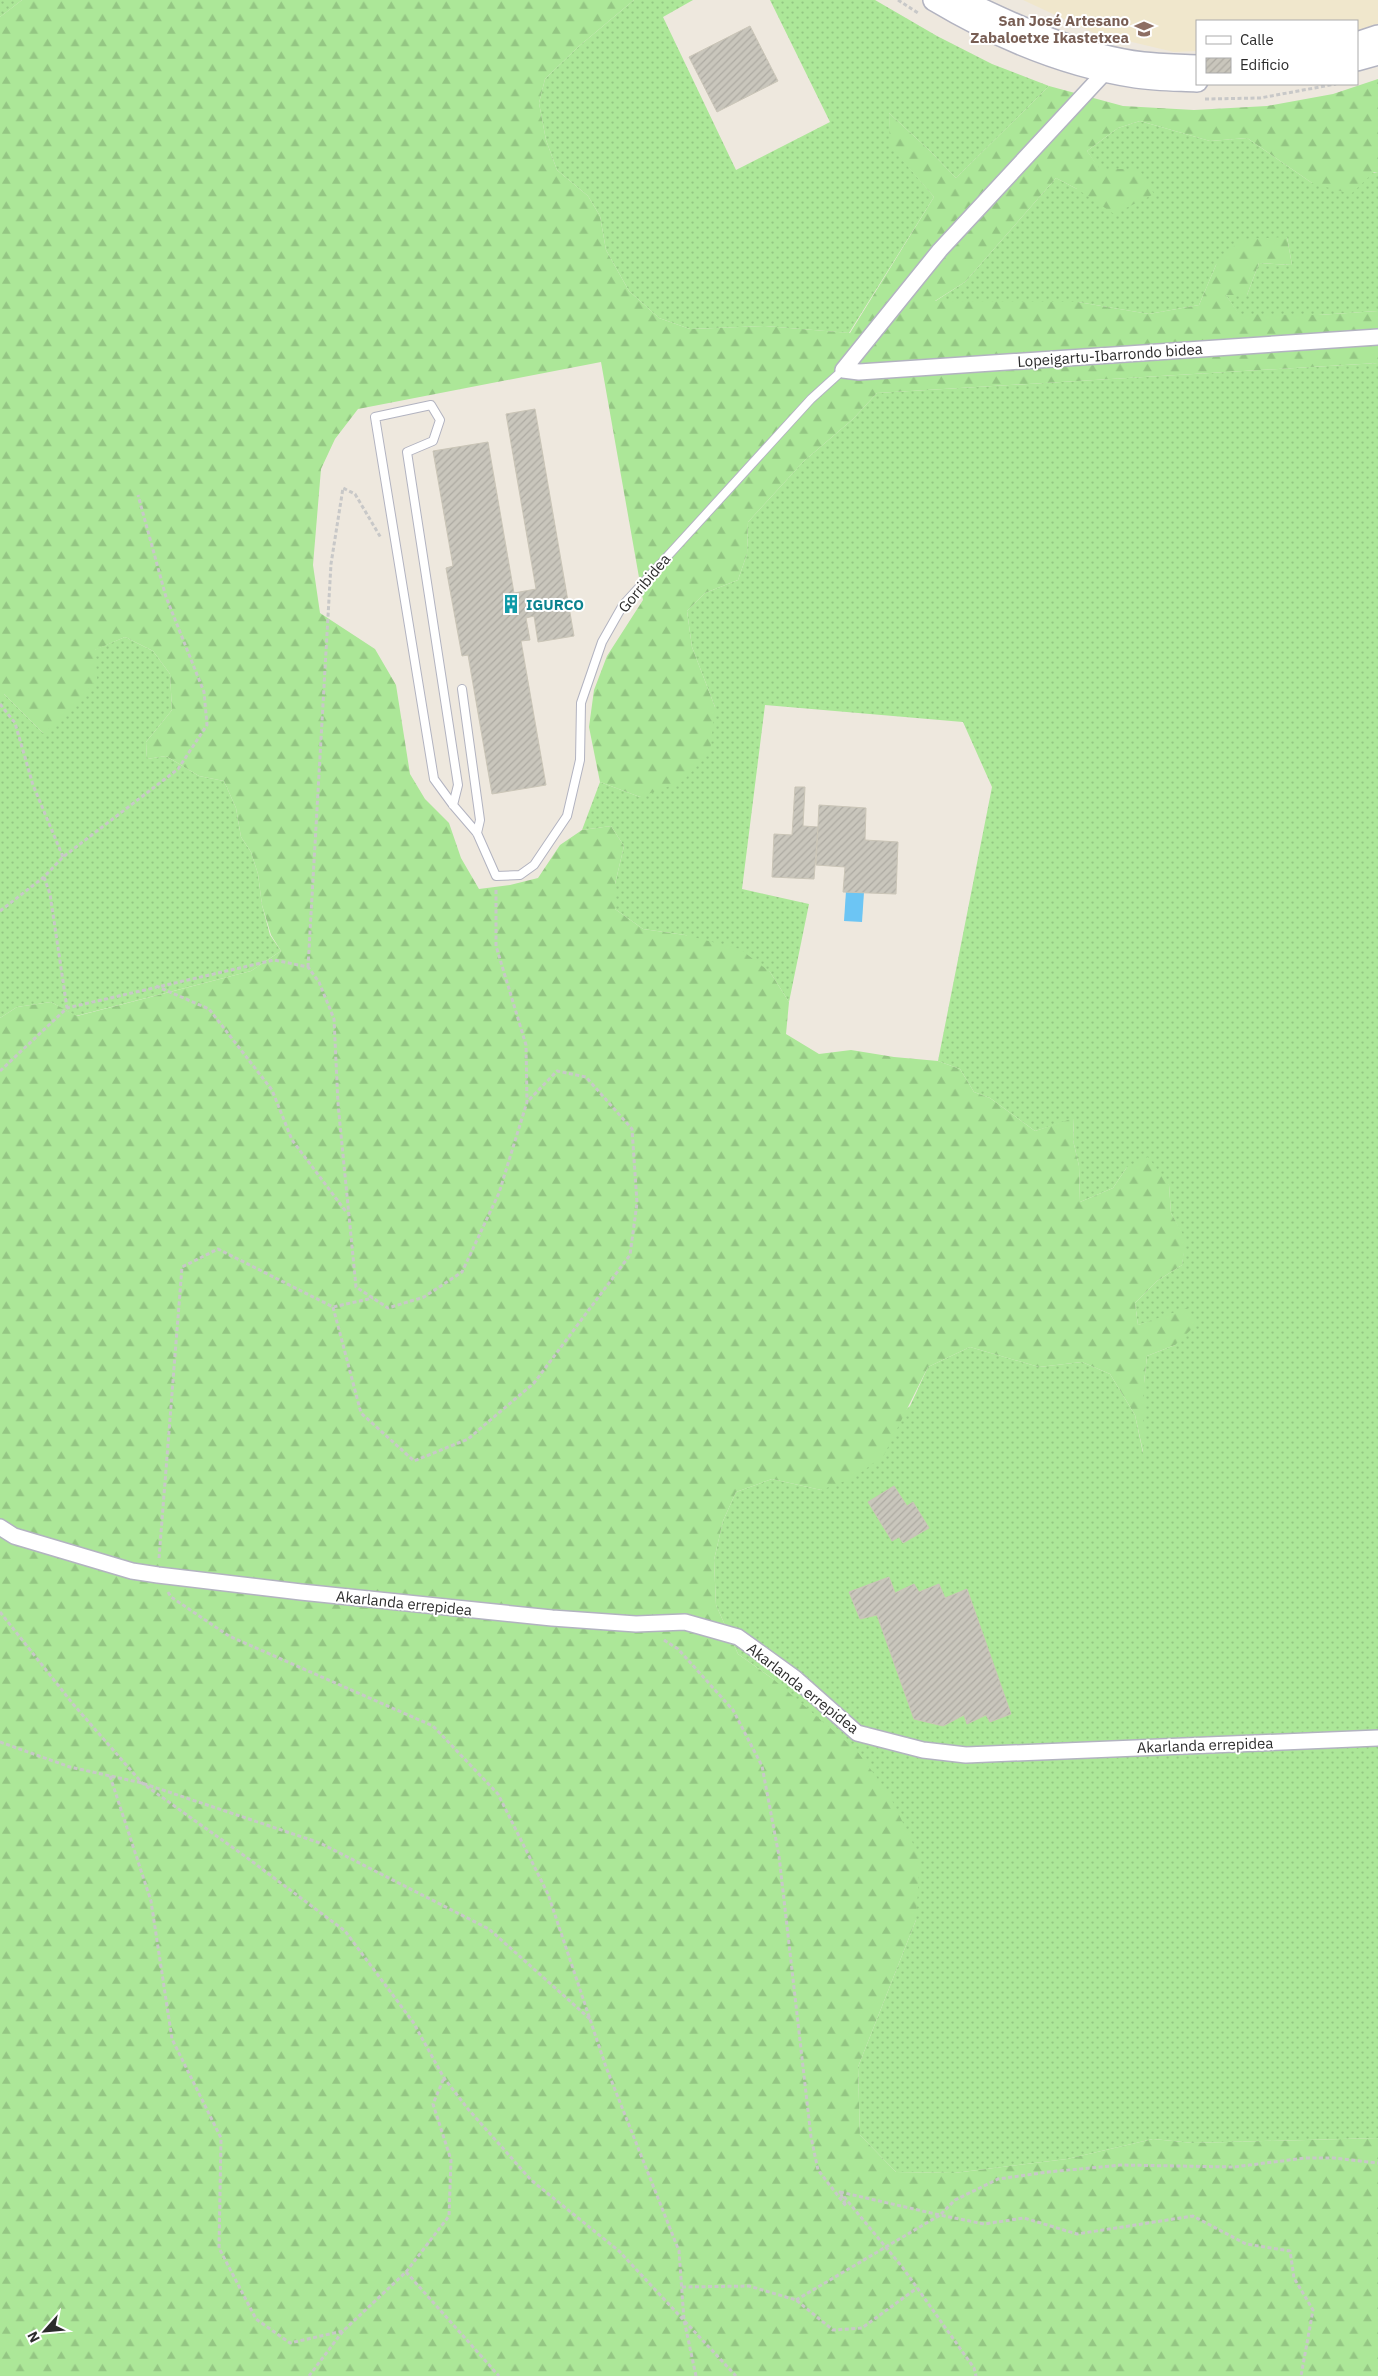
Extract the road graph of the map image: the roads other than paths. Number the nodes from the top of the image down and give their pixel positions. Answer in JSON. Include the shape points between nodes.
{"nodes":[{"id":1,"x":934,"y":0,"type":"edge"},
{"id":2,"x":962,"y":0,"type":"edge"},
{"id":3,"x":1378,"y":36,"type":"edge"},
{"id":4,"x":1358,"y":43,"type":"edge"},
{"id":5,"x":1378,"y":54,"type":"edge"},
{"id":6,"x":1358,"y":60,"type":"edge"},
{"id":7,"x":1196,"y":66,"type":"edge"},
{"id":8,"x":1107,"y":70,"type":"junction"},
{"id":9,"x":1200,"y":90,"type":"edge"},
{"id":10,"x":1378,"y":337,"type":"edge"},
{"id":11,"x":843,"y":370,"type":"junction"},
{"id":12,"x":462,"y":689,"type":"dead end"},
{"id":13,"x":453,"y":805,"type":"junction"},
{"id":14,"x":477,"y":833,"type":"junction"},
{"id":15,"x":0,"y":1528,"type":"edge"},
{"id":16,"x":1378,"y":1738,"type":"edge"}],
"edges":[{"from":1,"to":8,"type":"main road","via":[[991,32],[1050,57]]},
{"from":2,"to":7,"type":"main road","via":[[1019,28],[1067,46],[1142,63]]},
{"from":3,"to":4,"type":"main road"},
{"from":5,"to":6,"type":"main road"},
{"from":8,"to":9,"type":"main road"},
{"from":8,"to":11,"type":"street","via":[[940,250]]},
{"from":10,"to":11,"type":"street","name":"Lopeigartu-Ibarrondo bidea","via":[[859,372]]},
{"from":11,"to":14,"type":"lane","name":"Gorribidea","via":[[811,399],[622,605],[602,642],[582,703],[580,760],[567,816],[534,865],[520,876],[496,876]]},
{"from":12,"to":14,"type":"lane","via":[[480,820]]},
{"from":13,"to":13,"type":"lane","via":[[434,779],[375,417],[431,405],[440,420],[433,441],[407,452],[458,785]]},
{"from":13,"to":14,"type":"lane"},
{"from":15,"to":16,"type":"street","name":"Akarlanda errepidea","via":[[14,1536],[123,1569],[158,1575],[636,1624],[685,1622],[738,1637],[796,1678],[857,1733],[923,1750],[966,1755]]}]}
